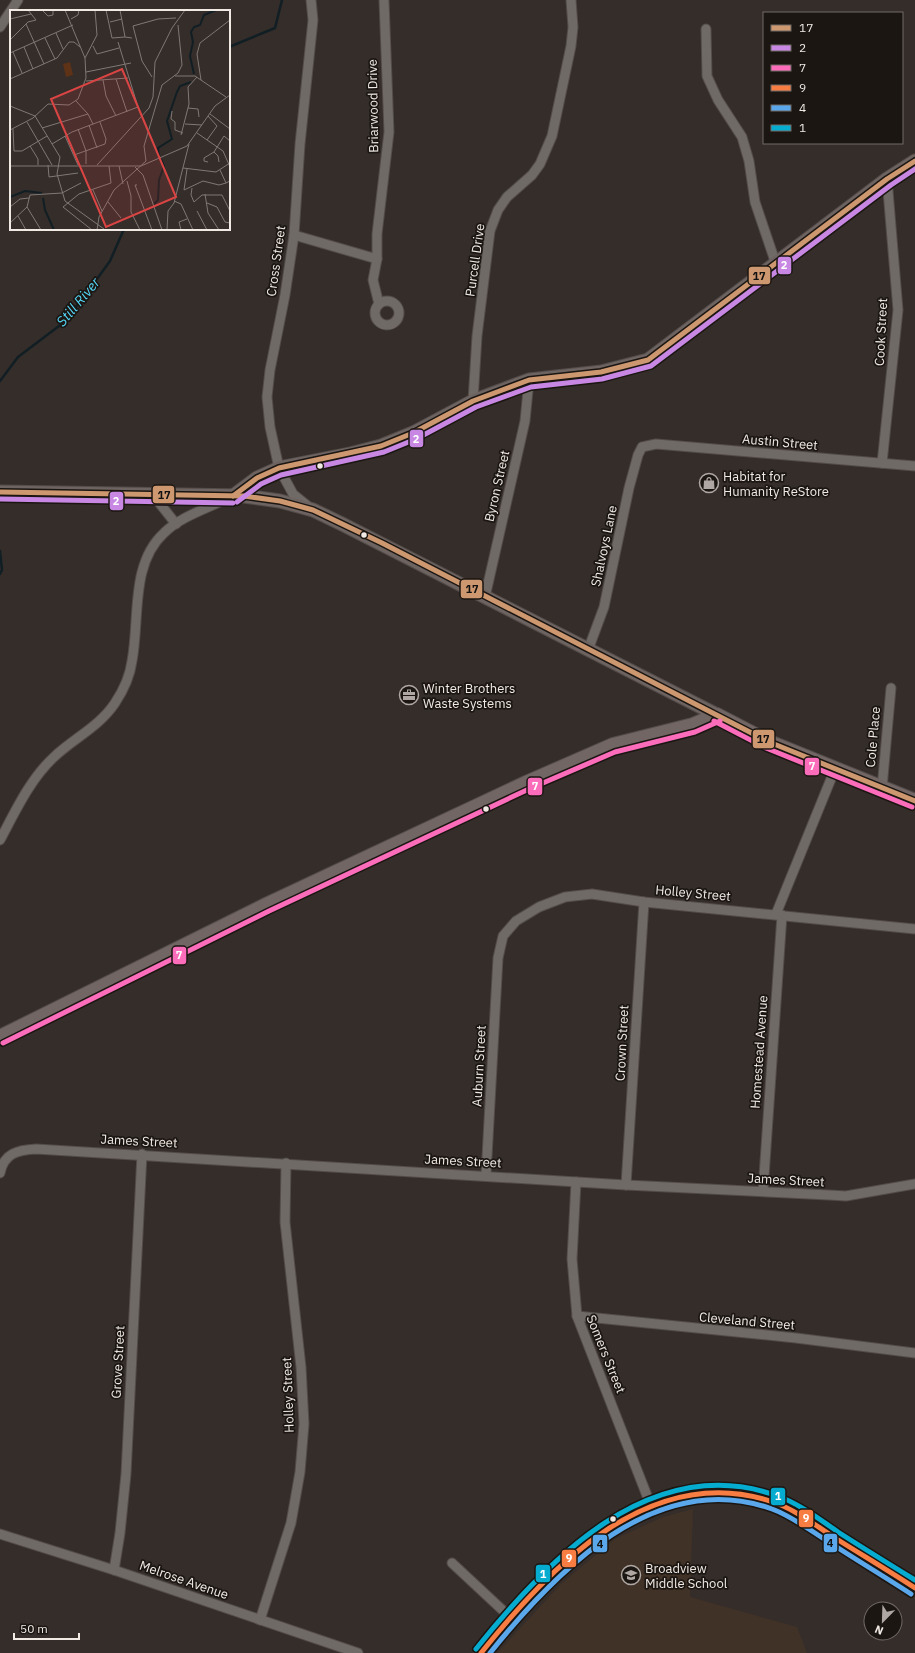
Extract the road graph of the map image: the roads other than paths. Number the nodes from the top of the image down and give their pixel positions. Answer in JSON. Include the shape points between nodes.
{"nodes":[{"id":1,"x":18,"y":0,"type":"edge"},
{"id":2,"x":311,"y":0,"type":"edge"},
{"id":3,"x":384,"y":0,"type":"edge"},
{"id":4,"x":571,"y":0,"type":"edge"},
{"id":5,"x":11,"y":10,"type":"edge"},
{"id":6,"x":10,"y":12,"type":"edge"},
{"id":7,"x":0,"y":27,"type":"edge"},
{"id":8,"x":706,"y":29,"type":"dead end"},
{"id":9,"x":915,"y":161,"type":"edge"},
{"id":10,"x":887,"y":179,"type":"junction"},
{"id":11,"x":294,"y":235,"type":"junction"},
{"id":12,"x":376,"y":259,"type":"junction"},
{"id":13,"x":776,"y":264,"type":"junction"},
{"id":14,"x":379,"y":304,"type":"dead end"},
{"id":15,"x":529,"y":380,"type":"junction"},
{"id":16,"x":473,"y":401,"type":"junction"},
{"id":17,"x":642,"y":447,"type":"joint"},
{"id":18,"x":882,"y":463,"type":"junction"},
{"id":19,"x":915,"y":466,"type":"edge"},
{"id":20,"x":279,"y":468,"type":"junction"},
{"id":21,"x":4,"y":492,"type":"edge"},
{"id":22,"x":153,"y":495,"type":"junction"},
{"id":23,"x":233,"y":496,"type":"junction"},
{"id":24,"x":313,"y":510,"type":"junction"},
{"id":25,"x":176,"y":524,"type":"junction"},
{"id":26,"x":485,"y":597,"type":"junction"},
{"id":27,"x":588,"y":650,"type":"junction"},
{"id":28,"x":891,"y":688,"type":"dead end"},
{"id":29,"x":717,"y":715,"type":"junction"},
{"id":30,"x":836,"y":769,"type":"junction"},
{"id":31,"x":882,"y":788,"type":"junction"},
{"id":32,"x":915,"y":802,"type":"edge"},
{"id":33,"x":0,"y":840,"type":"edge"},
{"id":34,"x":644,"y":902,"type":"junction"},
{"id":35,"x":779,"y":915,"type":"junction"},
{"id":36,"x":915,"y":929,"type":"edge"},
{"id":37,"x":498,"y":958,"type":"joint"},
{"id":38,"x":0,"y":1037,"type":"edge"},
{"id":39,"x":142,"y":1154,"type":"junction"},
{"id":40,"x":286,"y":1164,"type":"junction"},
{"id":41,"x":0,"y":1173,"type":"edge"},
{"id":42,"x":486,"y":1175,"type":"junction"},
{"id":43,"x":576,"y":1182,"type":"junction"},
{"id":44,"x":915,"y":1184,"type":"edge"},
{"id":45,"x":626,"y":1185,"type":"junction"},
{"id":46,"x":763,"y":1191,"type":"junction"},
{"id":47,"x":577,"y":1316,"type":"junction"},
{"id":48,"x":915,"y":1353,"type":"edge"},
{"id":49,"x":651,"y":1506,"type":"junction"},
{"id":50,"x":0,"y":1534,"type":"edge"},
{"id":51,"x":452,"y":1563,"type":"dead end"},
{"id":52,"x":114,"y":1570,"type":"junction"},
{"id":53,"x":915,"y":1588,"type":"edge"},
{"id":54,"x":511,"y":1618,"type":"junction"},
{"id":55,"x":260,"y":1620,"type":"junction"},
{"id":56,"x":358,"y":1653,"type":"edge"},
{"id":57,"x":481,"y":1653,"type":"edge"}],
"edges":[{"from":1,"to":5,"type":"street"},
{"from":2,"to":11,"type":"street","name":"Cross Street","via":[[313,20],[300,144]]},
{"from":3,"to":12,"type":"street","name":"Briarwood Drive","via":[[389,132]]},
{"from":4,"to":16,"type":"street","name":"Purcell Drive","via":[[571,46],[552,136],[540,164],[532,175],[507,196],[490,231],[477,336]]},
{"from":6,"to":7,"type":"street"},
{"from":8,"to":13,"type":"street","via":[[707,76],[718,100],[742,137],[750,161],[756,202]]},
{"from":9,"to":10,"type":"main road"},
{"from":10,"to":13,"type":"main road"},
{"from":10,"to":18,"type":"street","name":"Cook Street","via":[[898,310]]},
{"from":11,"to":12,"type":"street"},
{"from":11,"to":20,"type":"street","name":"Cross Street","via":[[267,397],[270,427]]},
{"from":12,"to":14,"type":"street","name":"Briarwood Drive","via":[[373,280]]},
{"from":13,"to":15,"type":"main road","via":[[648,360],[601,372]]},
{"from":15,"to":16,"type":"main road"},
{"from":15,"to":26,"type":"street","name":"Byron Street","via":[[525,421]]},
{"from":16,"to":20,"type":"main road","via":[[382,446]]},
{"from":17,"to":18,"type":"street","name":"Austin Street","via":[[656,444]]},
{"from":17,"to":27,"type":"street","name":"Shalvoys Lane","via":[[629,488],[604,607]]},
{"from":18,"to":19,"type":"street","name":"Austin Street"},
{"from":20,"to":23,"type":"main road","via":[[257,478]]},
{"from":20,"to":24,"type":"street","name":"Cross Street","via":[[293,494]]},
{"from":21,"to":22,"type":"main road"},
{"from":22,"to":23,"type":"main road"},
{"from":22,"to":25,"type":"street"},
{"from":23,"to":24,"type":"main road","via":[[280,501]]},
{"from":23,"to":25,"type":"street"},
{"from":24,"to":26,"type":"main road"},
{"from":25,"to":33,"type":"street","via":[[152,545],[144,561],[132,663],[125,685],[91,730],[54,757],[38,776]]},
{"from":26,"to":27,"type":"main road"},
{"from":27,"to":29,"type":"main road"},
{"from":28,"to":31,"type":"street","name":"Cole Place"},
{"from":29,"to":30,"type":"main road","via":[[769,742]]},
{"from":29,"to":38,"type":"main road","via":[[693,725],[613,745],[526,783],[266,905]]},
{"from":30,"to":31,"type":"main road"},
{"from":30,"to":35,"type":"street","name":"Homestead Avenue"},
{"from":31,"to":32,"type":"main road"},
{"from":34,"to":35,"type":"street","name":"Holley Street"},
{"from":34,"to":37,"type":"street","name":"Holley Street","via":[[592,894],[565,897],[539,907],[516,921],[503,936]]},
{"from":34,"to":45,"type":"street","name":"Crown Street"},
{"from":35,"to":36,"type":"street","name":"Holley Street"},
{"from":35,"to":46,"type":"street","name":"Homestead Avenue"},
{"from":37,"to":42,"type":"street","name":"Auburn Street"},
{"from":39,"to":40,"type":"street","name":"James Street"},
{"from":39,"to":41,"type":"street","name":"James Street","via":[[22,1150],[9,1155]]},
{"from":39,"to":52,"type":"street","name":"Grove Street","via":[[126,1474]]},
{"from":40,"to":42,"type":"street","name":"James Street"},
{"from":40,"to":55,"type":"street","name":"Holley Street","via":[[285,1222],[301,1367],[304,1424],[300,1472],[291,1523]]},
{"from":42,"to":43,"type":"street","name":"James Street"},
{"from":43,"to":45,"type":"street","name":"James Street"},
{"from":43,"to":47,"type":"street","name":"Somers Street","via":[[572,1259]]},
{"from":44,"to":46,"type":"street","name":"James Street","via":[[846,1196]]},
{"from":45,"to":46,"type":"street","name":"James Street"},
{"from":47,"to":48,"type":"street","name":"Cleveland Street"},
{"from":47,"to":49,"type":"street","name":"Somers Street"},
{"from":49,"to":53,"type":"main road","via":[[700,1494],[732,1493],[780,1505]]},
{"from":49,"to":54,"type":"main road","via":[[622,1519],[589,1542],[561,1566]]},
{"from":50,"to":52,"type":"street","name":"Melrose Avenue"},
{"from":51,"to":54,"type":"street"},
{"from":52,"to":55,"type":"street","name":"Melrose Avenue"},
{"from":54,"to":57,"type":"main road"},
{"from":55,"to":56,"type":"street","name":"Melrose Avenue"}]}
